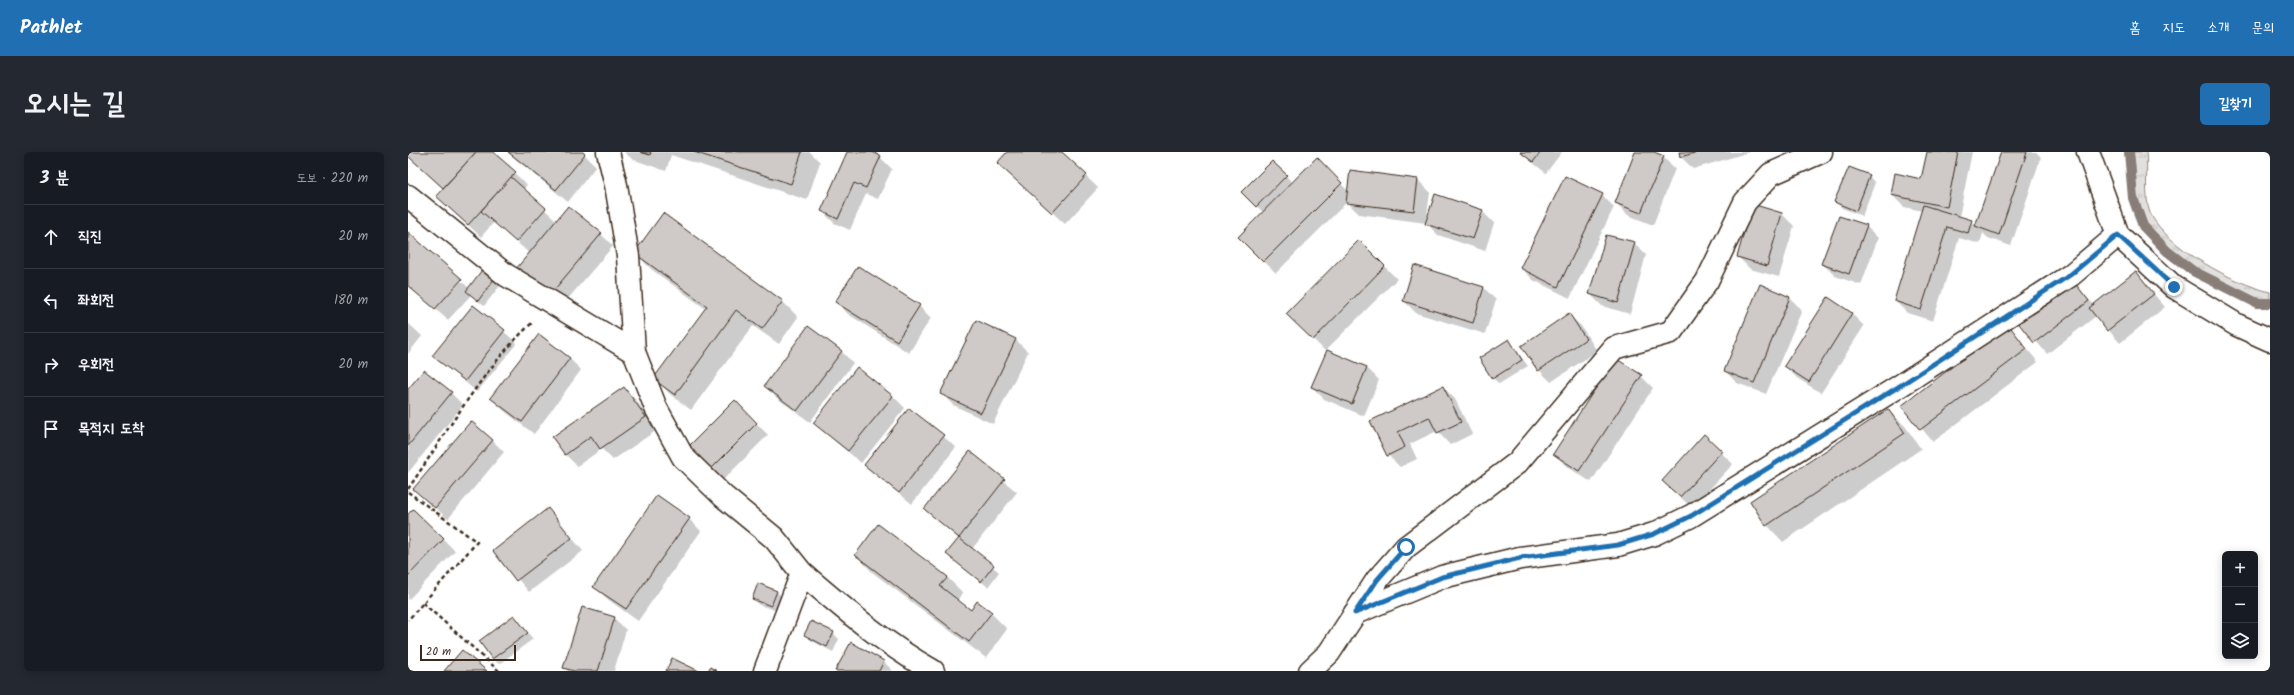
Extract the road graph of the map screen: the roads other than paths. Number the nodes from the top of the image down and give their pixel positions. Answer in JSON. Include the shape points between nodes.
{"nodes":[{"id":1,"x":608,"y":152,"type":"edge"},
{"id":2,"x":1821,"y":152,"type":"edge"},
{"id":3,"x":2088,"y":152,"type":"edge"},
{"id":4,"x":408,"y":196,"type":"edge"},
{"id":5,"x":2118,"y":235,"type":"junction"},
{"id":6,"x":2270,"y":340,"type":"edge"},
{"id":7,"x":634,"y":352,"type":"junction"},
{"id":8,"x":802,"y":573,"type":"junction"},
{"id":9,"x":1355,"y":613,"type":"junction"},
{"id":10,"x":765,"y":671,"type":"edge"},
{"id":11,"x":933,"y":671,"type":"edge"},
{"id":12,"x":1310,"y":671,"type":"edge"}],
"edges":[{"from":1,"to":7,"type":"street","via":[[628,256]]},
{"from":2,"to":9,"type":"street","via":[[1771,174],[1744,202],[1707,281],[1671,332],[1614,348],[1517,463],[1406,547],[1377,580]]},
{"from":3,"to":5,"type":"street"},
{"from":4,"to":7,"type":"street","via":[[506,275]]},
{"from":5,"to":6,"type":"street","via":[[2174,287],[2237,325]]},
{"from":5,"to":9,"type":"street","via":[[2070,275],[1898,387],[1691,516],[1654,534],[1618,545],[1520,558],[1442,577]]},
{"from":7,"to":8,"type":"street","via":[[656,408],[683,457],[723,496],[774,538]]},
{"from":8,"to":10,"type":"street"},
{"from":8,"to":11,"type":"street","via":[[866,628]]},
{"from":9,"to":12,"type":"street","via":[[1329,653]]}]}
